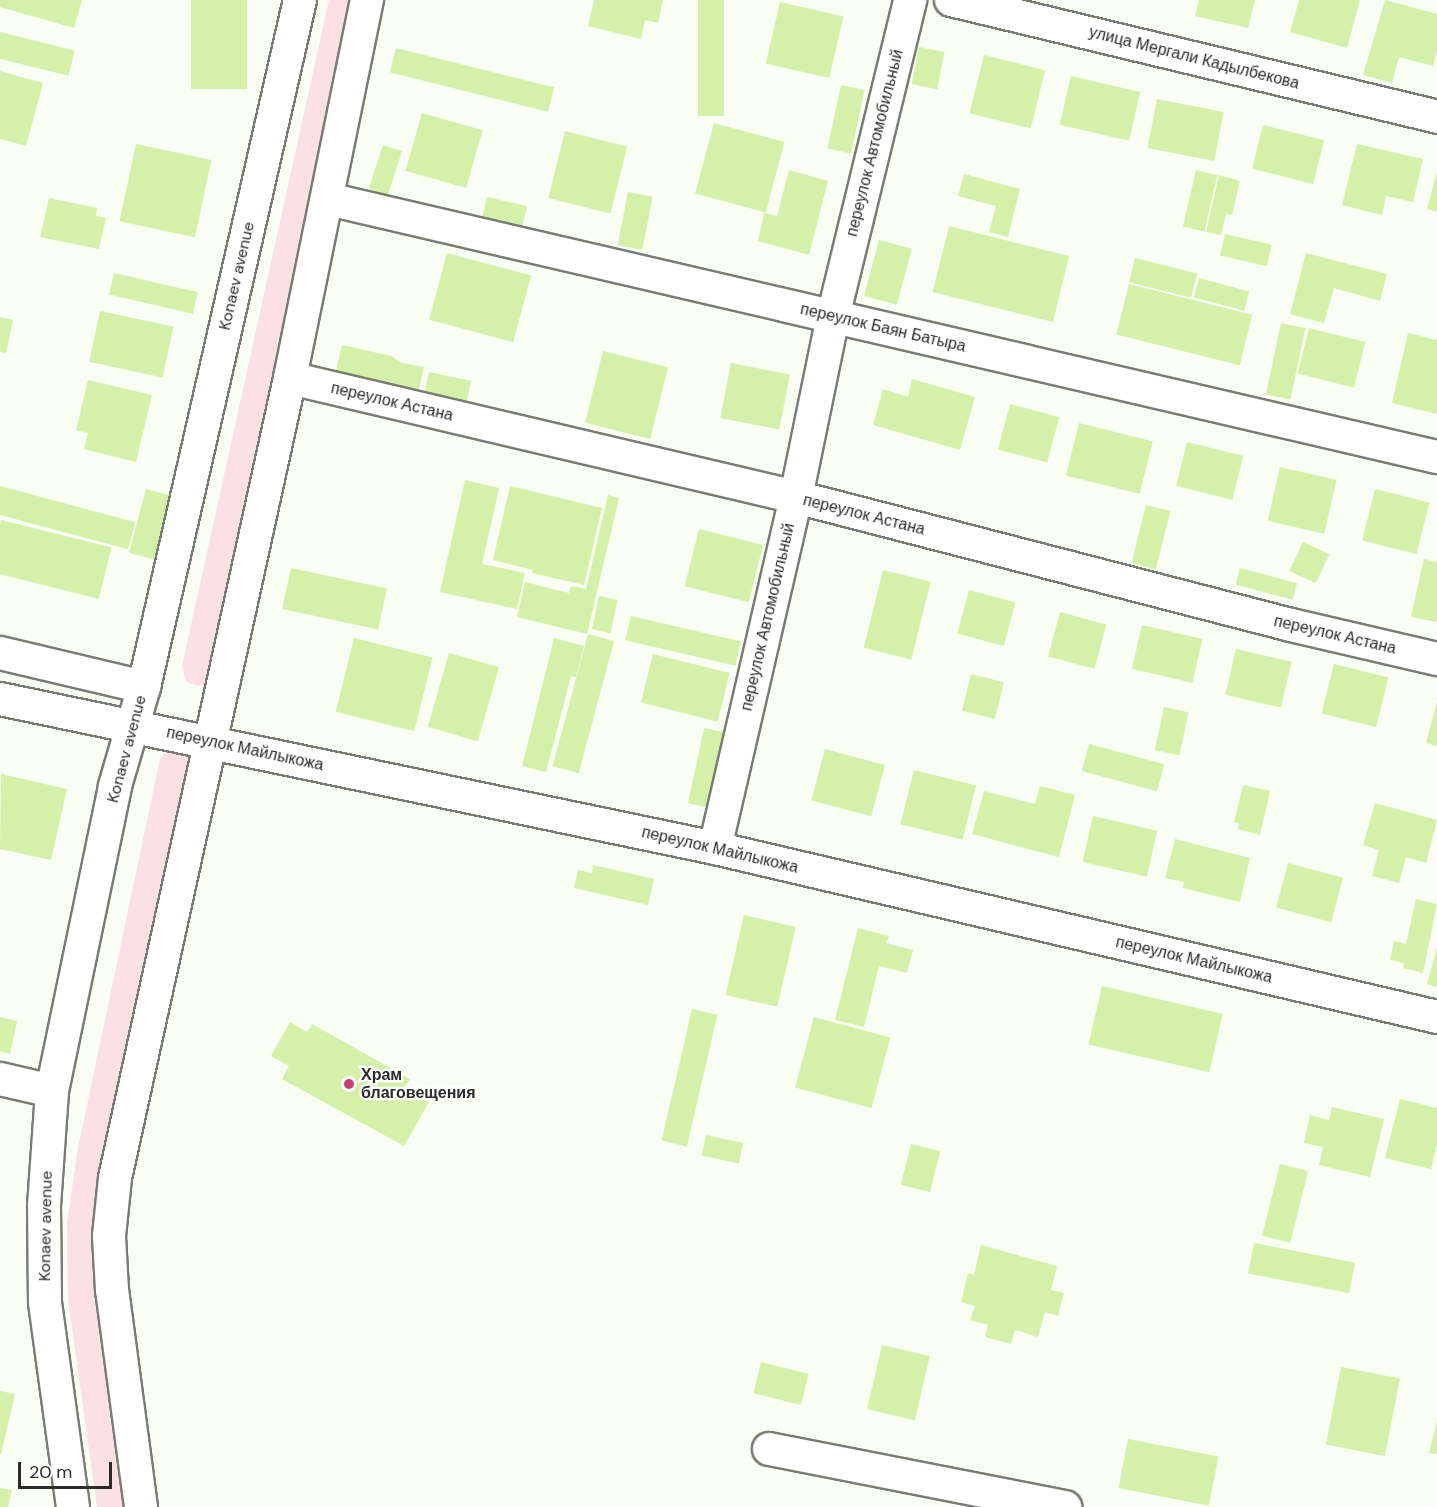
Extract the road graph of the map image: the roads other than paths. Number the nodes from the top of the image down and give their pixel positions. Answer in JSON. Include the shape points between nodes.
{"nodes":[{"id":1,"x":300,"y":0,"type":"edge"},
{"id":2,"x":367,"y":0,"type":"edge"},
{"id":3,"x":910,"y":0,"type":"edge"},
{"id":4,"x":951,"y":0,"type":"edge"},
{"id":5,"x":1437,"y":117,"type":"edge"},
{"id":6,"x":328,"y":199,"type":"junction"},
{"id":7,"x":833,"y":317,"type":"junction"},
{"id":8,"x":290,"y":378,"type":"junction"},
{"id":9,"x":1437,"y":457,"type":"edge"},
{"id":10,"x":796,"y":497,"type":"junction"},
{"id":11,"x":0,"y":653,"type":"edge"},
{"id":12,"x":1437,"y":658,"type":"edge"},
{"id":13,"x":144,"y":687,"type":"junction"},
{"id":14,"x":0,"y":699,"type":"edge"},
{"id":15,"x":132,"y":725,"type":"junction"},
{"id":16,"x":210,"y":742,"type":"junction"},
{"id":17,"x":715,"y":848,"type":"junction"},
{"id":18,"x":1437,"y":1017,"type":"edge"},
{"id":19,"x":0,"y":1079,"type":"edge"},
{"id":20,"x":52,"y":1091,"type":"junction"},
{"id":21,"x":769,"y":1449,"type":"dead end"},
{"id":22,"x":73,"y":1507,"type":"edge"},
{"id":23,"x":141,"y":1507,"type":"edge"},
{"id":24,"x":1065,"y":1507,"type":"edge"}],
"edges":[{"from":1,"to":13,"type":"street","name":"Konaev avenue"},
{"from":2,"to":6,"type":"street"},
{"from":3,"to":7,"type":"street","name":"переулок Автомобильный"},
{"from":4,"to":5,"type":"street","name":"улица Мергали Кадылбекова"},
{"from":6,"to":7,"type":"street","name":"переулок Баян Батыра"},
{"from":6,"to":8,"type":"street"},
{"from":7,"to":9,"type":"street","name":"переулок Баян Батыра"},
{"from":7,"to":10,"type":"street","name":"переулок Автомобильный"},
{"from":8,"to":10,"type":"street","name":"переулок Астана"},
{"from":8,"to":16,"type":"street"},
{"from":10,"to":12,"type":"street","name":"переулок Астана","via":[[1291,625]]},
{"from":10,"to":17,"type":"street","name":"переулок Автомобильный"},
{"from":11,"to":13,"type":"street"},
{"from":13,"to":15,"type":"street","name":"Konaev avenue"},
{"from":14,"to":15,"type":"street","name":"переулок Майлыкожа"},
{"from":15,"to":16,"type":"street","name":"переулок Майлыкожа"},
{"from":15,"to":20,"type":"street","name":"Konaev avenue","via":[[115,786]]},
{"from":16,"to":17,"type":"street","name":"переулок Майлыкожа"},
{"from":16,"to":23,"type":"street","via":[[127,1117],[111,1213],[112,1290]]},
{"from":17,"to":18,"type":"street","name":"переулок Майлыкожа"},
{"from":19,"to":20,"type":"street"},
{"from":20,"to":22,"type":"street","name":"Konaev avenue","via":[[44,1206],[45,1302]]},
{"from":21,"to":24,"type":"street"}]}
